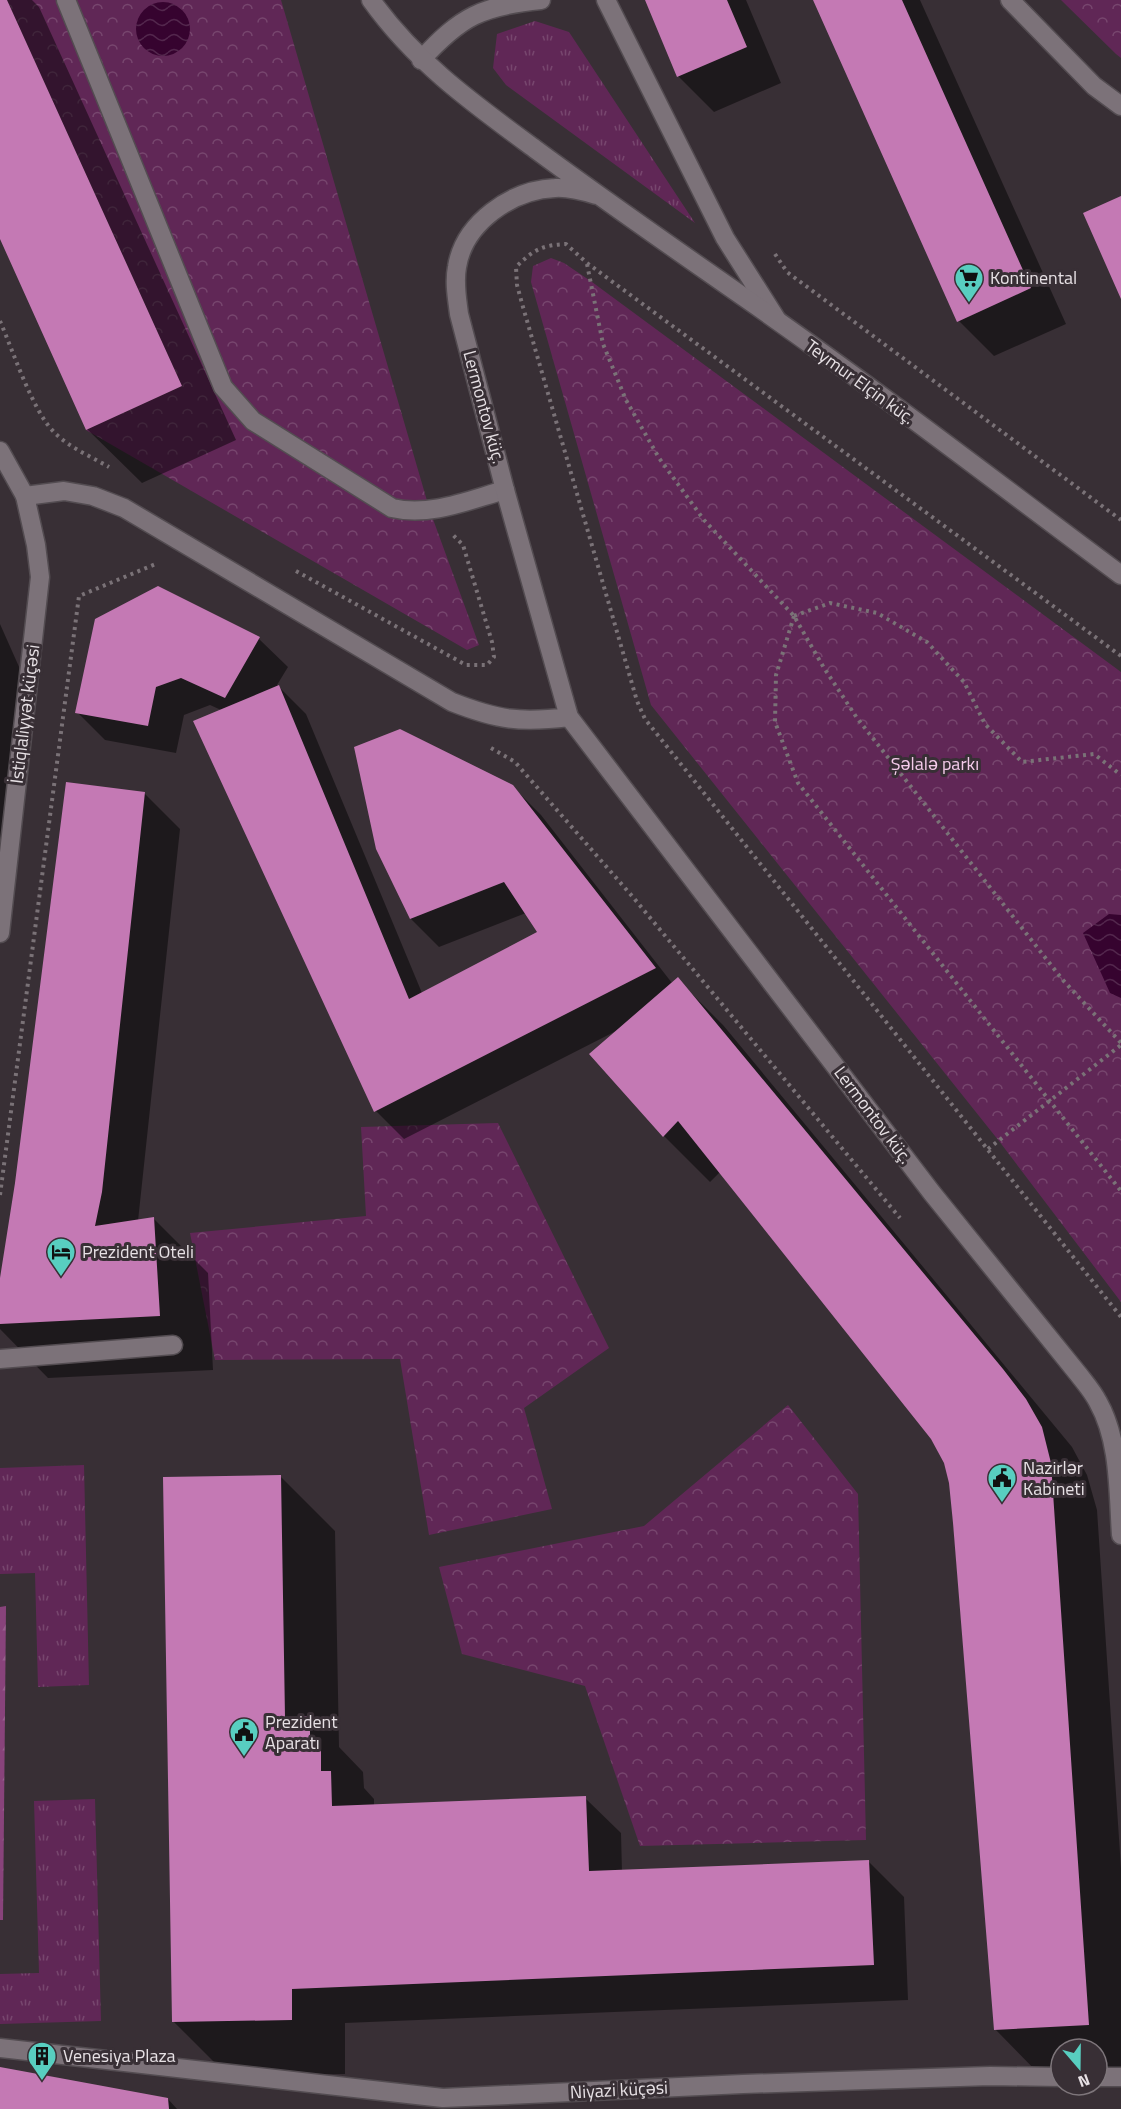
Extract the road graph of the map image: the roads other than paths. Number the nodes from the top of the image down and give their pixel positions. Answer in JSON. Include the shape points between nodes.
{"nodes":[{"id":1,"x":66,"y":0,"type":"edge"},
{"id":2,"x":370,"y":0,"type":"edge"},
{"id":3,"x":541,"y":0,"type":"edge"},
{"id":4,"x":606,"y":0,"type":"edge"},
{"id":5,"x":1010,"y":0,"type":"edge"},
{"id":6,"x":421,"y":60,"type":"junction"},
{"id":7,"x":1121,"y":106,"type":"edge"},
{"id":8,"x":596,"y":195,"type":"junction"},
{"id":9,"x":778,"y":321,"type":"junction"},
{"id":10,"x":0,"y":451,"type":"edge"},
{"id":11,"x":505,"y":490,"type":"junction"},
{"id":12,"x":25,"y":496,"type":"junction"},
{"id":13,"x":1121,"y":575,"type":"edge"},
{"id":14,"x":569,"y":717,"type":"junction"},
{"id":15,"x":0,"y":933,"type":"edge"},
{"id":16,"x":172,"y":1345,"type":"dead end"},
{"id":17,"x":0,"y":1359,"type":"edge"},
{"id":18,"x":1121,"y":1534,"type":"edge"},
{"id":19,"x":0,"y":2048,"type":"edge"},
{"id":20,"x":1049,"y":2077,"type":"edge"},
{"id":21,"x":446,"y":2104,"type":"edge"}],
"edges":[{"from":1,"to":11,"type":"main road","via":[[223,387],[253,421],[392,508],[430,511]]},
{"from":2,"to":6,"type":"main road","name":"Teymur Elçin küç."},
{"from":3,"to":6,"type":"main road","via":[[485,10],[452,29]]},
{"from":4,"to":9,"type":"main road","via":[[725,238]]},
{"from":5,"to":7,"type":"main road","via":[[1094,86]]},
{"from":6,"to":8,"type":"main road","name":"Teymur Elçin küç."},
{"from":8,"to":9,"type":"main road","name":"Teymur Elçin küç."},
{"from":8,"to":11,"type":"main road","name":"Lermontov küç.","via":[[555,188],[506,203],[485,216],[472,231],[457,265],[459,314]]},
{"from":9,"to":13,"type":"main road","name":"Teymur Elçin küç."},
{"from":10,"to":12,"type":"main road","name":"İstiqlaliyyət küçəsi"},
{"from":11,"to":14,"type":"main road","name":"Lermontov küç."},
{"from":12,"to":14,"type":"main road","via":[[64,491],[93,496],[124,508],[452,702],[486,716],[534,721]]},
{"from":12,"to":15,"type":"main road","name":"İstiqlaliyyət küçəsi","via":[[40,577]]},
{"from":14,"to":18,"type":"main road","name":"Lermontov küç.","via":[[932,1193],[1099,1402],[1116,1462]]},
{"from":16,"to":17,"type":"main road"},
{"from":19,"to":21,"type":"main road","name":"Niyazi küçəsi"},
{"from":20,"to":21,"type":"main road","name":"Niyazi küçəsi","via":[[755,2084]]}]}
